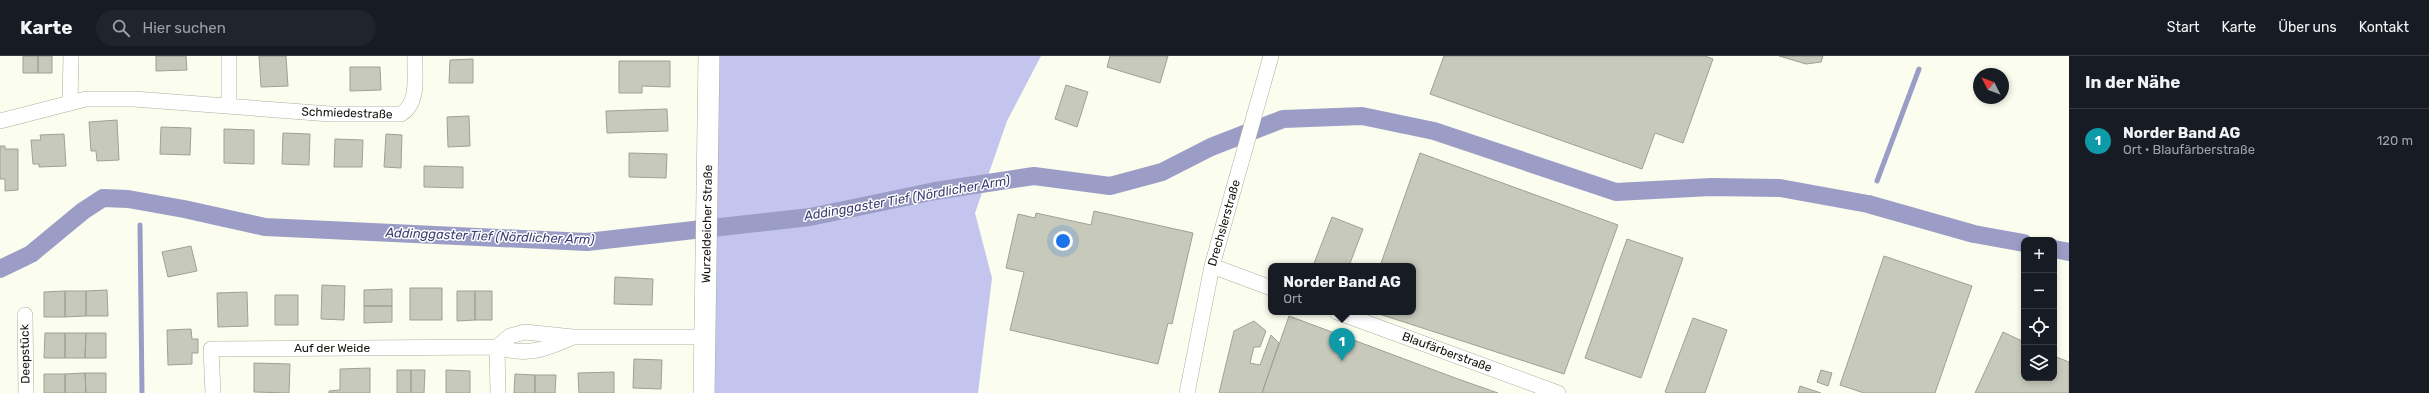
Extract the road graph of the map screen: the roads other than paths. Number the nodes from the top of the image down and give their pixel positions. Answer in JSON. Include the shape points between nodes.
{"nodes":[{"id":1,"x":71,"y":56,"type":"edge"},
{"id":2,"x":229,"y":56,"type":"edge"},
{"id":3,"x":415,"y":56,"type":"edge"},
{"id":4,"x":709,"y":56,"type":"edge"},
{"id":5,"x":1271,"y":56,"type":"edge"},
{"id":6,"x":70,"y":102,"type":"junction"},
{"id":7,"x":229,"y":106,"type":"junction"},
{"id":8,"x":0,"y":121,"type":"edge"},
{"id":9,"x":1212,"y":266,"type":"junction"},
{"id":10,"x":1268,"y":287,"type":"edge"},
{"id":11,"x":25,"y":315,"type":"dead end"},
{"id":12,"x":1345,"y":315,"type":"edge"},
{"id":13,"x":705,"y":337,"type":"junction"},
{"id":14,"x":497,"y":347,"type":"junction"},
{"id":15,"x":26,"y":393,"type":"edge"},
{"id":16,"x":213,"y":393,"type":"edge"},
{"id":17,"x":498,"y":393,"type":"edge"},
{"id":18,"x":704,"y":393,"type":"edge"},
{"id":19,"x":1187,"y":393,"type":"edge"},
{"id":20,"x":1558,"y":393,"type":"edge"}],
"edges":[{"from":1,"to":6,"type":"street"},
{"from":2,"to":7,"type":"street"},
{"from":3,"to":7,"type":"street","name":"Schmiedestraße","via":[[414,101],[409,110],[401,114],[330,114]]},
{"from":4,"to":13,"type":"main road","name":"Wurzeldeicher Straße"},
{"from":5,"to":9,"type":"street","name":"Drechslerstraße"},
{"from":6,"to":7,"type":"street","name":"Schmiedestraße","via":[[86,99],[134,99]]},
{"from":6,"to":8,"type":"street","name":"Schmiedestraße"},
{"from":9,"to":10,"type":"street"},
{"from":9,"to":19,"type":"street","name":"Drechslerstraße"},
{"from":11,"to":15,"type":"street","name":"Deepstück"},
{"from":12,"to":20,"type":"street","name":"Blaufärberstraße"},
{"from":13,"to":14,"type":"street","name":"Auf der Weide","via":[[573,337],[539,351],[512,352]]},
{"from":13,"to":18,"type":"main road","name":"Wurzeldeicher Straße"},
{"from":14,"to":16,"type":"street","name":"Auf der Weide","via":[[210,349]]},
{"from":14,"to":17,"type":"street"}]}
